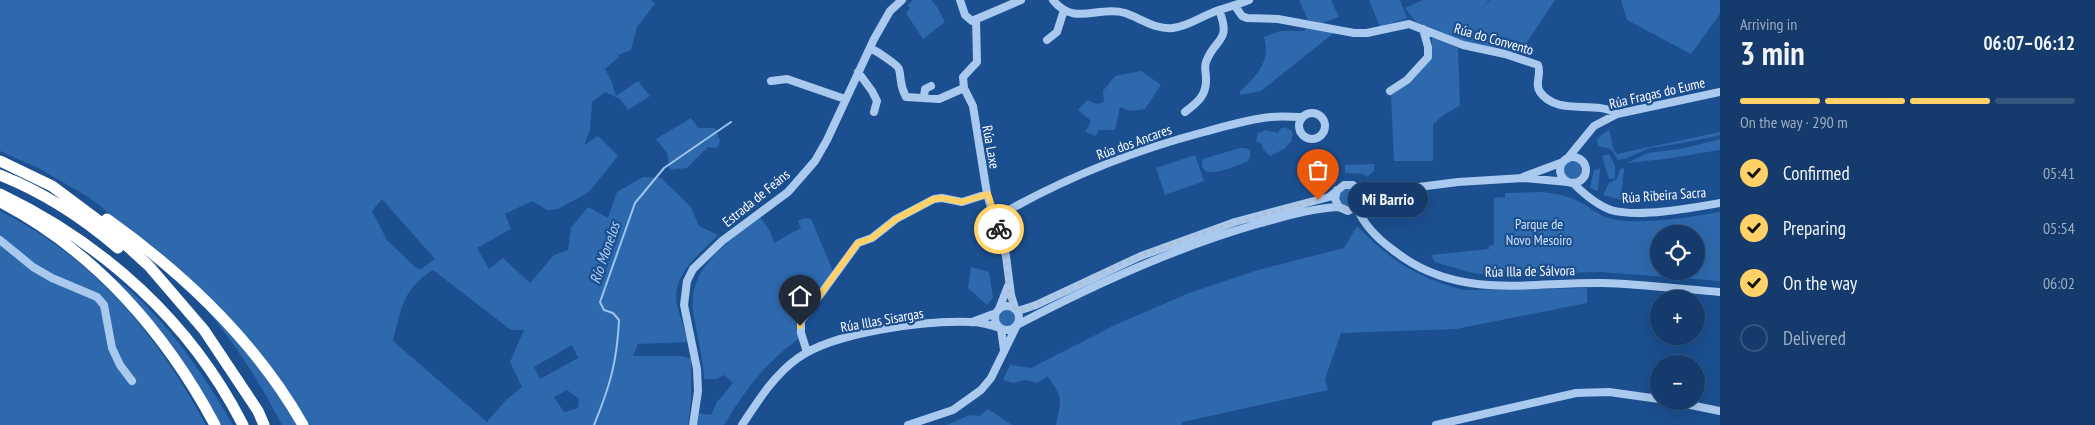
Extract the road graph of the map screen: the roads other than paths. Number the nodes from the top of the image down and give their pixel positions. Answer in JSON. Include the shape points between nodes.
{"nodes":[{"id":1,"x":960,"y":0,"type":"edge"},
{"id":2,"x":1021,"y":0,"type":"edge"},
{"id":3,"x":1053,"y":0,"type":"edge"},
{"id":4,"x":1249,"y":0,"type":"edge"},
{"id":5,"x":899,"y":1,"type":"edge"},
{"id":6,"x":1235,"y":6,"type":"junction"},
{"id":7,"x":1064,"y":10,"type":"junction"},
{"id":8,"x":1219,"y":10,"type":"junction"},
{"id":9,"x":976,"y":19,"type":"junction"},
{"id":10,"x":1422,"y":29,"type":"junction"},
{"id":11,"x":1047,"y":40,"type":"dead end"},
{"id":12,"x":870,"y":48,"type":"junction"},
{"id":13,"x":858,"y":72,"type":"junction"},
{"id":14,"x":771,"y":81,"type":"dead end"},
{"id":15,"x":931,"y":86,"type":"dead end"},
{"id":16,"x":964,"y":88,"type":"junction"},
{"id":17,"x":1390,"y":91,"type":"dead end"},
{"id":18,"x":1720,"y":92,"type":"edge"},
{"id":19,"x":924,"y":97,"type":"junction"},
{"id":20,"x":845,"y":99,"type":"junction"},
{"id":21,"x":874,"y":112,"type":"dead end"},
{"id":22,"x":1185,"y":112,"type":"dead end"},
{"id":23,"x":1617,"y":114,"type":"junction"},
{"id":24,"x":1302,"y":117,"type":"junction"},
{"id":25,"x":1289,"y":118,"type":"junction"},
{"id":26,"x":1298,"y":125,"type":"junction"},
{"id":27,"x":1580,"y":143,"type":"junction"},
{"id":28,"x":1565,"y":160,"type":"junction"},
{"id":29,"x":0,"y":161,"type":"edge"},
{"id":30,"x":1582,"y":161,"type":"junction"},
{"id":31,"x":0,"y":175,"type":"edge"},
{"id":32,"x":1523,"y":178,"type":"junction"},
{"id":33,"x":1584,"y":178,"type":"junction"},
{"id":34,"x":1571,"y":183,"type":"junction"},
{"id":35,"x":52,"y":186,"type":"junction"},
{"id":36,"x":1337,"y":190,"type":"junction"},
{"id":37,"x":1360,"y":191,"type":"junction"},
{"id":38,"x":1372,"y":193,"type":"junction"},
{"id":39,"x":1585,"y":193,"type":"junction"},
{"id":40,"x":0,"y":194,"type":"edge"},
{"id":41,"x":983,"y":196,"type":"junction"},
{"id":42,"x":0,"y":202,"type":"edge"},
{"id":43,"x":1720,"y":203,"type":"edge"},
{"id":44,"x":1358,"y":206,"type":"junction"},
{"id":45,"x":1341,"y":208,"type":"junction"},
{"id":46,"x":995,"y":218,"type":"junction"},
{"id":47,"x":1362,"y":220,"type":"junction"},
{"id":48,"x":0,"y":240,"type":"edge"},
{"id":49,"x":1009,"y":284,"type":"junction"},
{"id":50,"x":1720,"y":292,"type":"edge"},
{"id":51,"x":185,"y":307,"type":"junction"},
{"id":52,"x":1016,"y":310,"type":"junction"},
{"id":53,"x":998,"y":311,"type":"junction"},
{"id":54,"x":972,"y":322,"type":"junction"},
{"id":55,"x":1017,"y":325,"type":"junction"},
{"id":56,"x":1001,"y":328,"type":"junction"},
{"id":57,"x":807,"y":352,"type":"junction"},
{"id":58,"x":1004,"y":352,"type":"junction"},
{"id":59,"x":132,"y":381,"type":"dead end"},
{"id":60,"x":1650,"y":398,"type":"edge"},
{"id":61,"x":1705,"y":408,"type":"edge"},
{"id":62,"x":1720,"y":411,"type":"edge"},
{"id":63,"x":215,"y":425,"type":"edge"},
{"id":64,"x":243,"y":425,"type":"edge"},
{"id":65,"x":264,"y":425,"type":"edge"},
{"id":66,"x":303,"y":425,"type":"edge"},
{"id":67,"x":693,"y":425,"type":"edge"},
{"id":68,"x":742,"y":425,"type":"edge"},
{"id":69,"x":908,"y":425,"type":"edge"},
{"id":70,"x":1436,"y":425,"type":"edge"}],
"edges":[{"from":1,"to":9,"type":"street","via":[[965,15],[972,21]]},
{"from":2,"to":9,"type":"street"},
{"from":3,"to":7,"type":"street"},
{"from":4,"to":6,"type":"street"},
{"from":5,"to":12,"type":"street","name":"Estrada de Feáns"},
{"from":6,"to":8,"type":"street"},
{"from":6,"to":10,"type":"street","name":"Rúa do Convento","via":[[1247,18],[1278,18],[1354,33],[1366,34],[1409,24]]},
{"from":7,"to":8,"type":"street","via":[[1080,14],[1117,11],[1170,28],[1189,24]]},
{"from":7,"to":11,"type":"street","via":[[1057,32]]},
{"from":8,"to":22,"type":"street","via":[[1224,31],[1222,40],[1206,64],[1206,90],[1203,97]]},
{"from":9,"to":16,"type":"street","via":[[977,62],[963,76]]},
{"from":10,"to":17,"type":"street","via":[[1428,57],[1407,80]]},
{"from":10,"to":23,"type":"street","name":"Rúa do Convento","via":[[1463,45],[1538,65],[1541,71],[1540,93],[1561,105],[1601,107]]},
{"from":12,"to":13,"type":"street","name":"Estrada de Feáns"},
{"from":12,"to":19,"type":"street","via":[[897,64],[899,81],[906,97]]},
{"from":13,"to":20,"type":"street","name":"Estrada de Feáns"},
{"from":13,"to":21,"type":"street","via":[[877,101]]},
{"from":14,"to":20,"type":"street","via":[[787,79]]},
{"from":15,"to":19,"type":"street","via":[[925,89]]},
{"from":16,"to":19,"type":"street","via":[[939,99]]},
{"from":16,"to":41,"type":"street","name":"Rúa Laxe","via":[[972,106]]},
{"from":18,"to":23,"type":"street","name":"Rúa Fragas do Eume"},
{"from":20,"to":67,"type":"street","name":"Estrada de Feáns","via":[[827,140],[797,182],[722,242],[690,275],[684,305],[697,369],[698,391]]},
{"from":23,"to":27,"type":"street","name":"Rúa Fragas do Eume","via":[[1594,126]]},
{"from":24,"to":25,"type":"street","name":"Rúa dos Ancares"},
{"from":24,"to":26,"type":"street"},
{"from":24,"to":26,"type":"street","name":"Rúa dos Ancares","via":[[1310,113],[1319,115],[1324,122],[1324,131],[1318,138],[1308,139],[1301,134]]},
{"from":25,"to":26,"type":"street","name":"Rúa dos Ancares"},
{"from":25,"to":46,"type":"street","name":"Rúa dos Ancares","via":[[1253,120],[1146,150],[1040,193]]},
{"from":27,"to":28,"type":"street","name":"Rúa Fragas do Eume"},
{"from":27,"to":30,"type":"street"},
{"from":28,"to":30,"type":"street","via":[[1575,158]]},
{"from":28,"to":32,"type":"street"},
{"from":28,"to":34,"type":"street","via":[[1560,173]]},
{"from":29,"to":35,"type":"highway"},
{"from":30,"to":33,"type":"street","via":[[1586,171]]},
{"from":31,"to":51,"type":"highway","via":[[56,203],[99,231]]},
{"from":32,"to":34,"type":"street"},
{"from":32,"to":38,"type":"street"},
{"from":33,"to":34,"type":"street"},
{"from":33,"to":39,"type":"street"},
{"from":34,"to":39,"type":"street","name":"Rúa Ribeira Sacra"},
{"from":35,"to":51,"type":"highway","via":[[103,224],[149,266]]},
{"from":35,"to":66,"type":"highway","via":[[119,228],[206,302],[258,357]]},
{"from":36,"to":37,"type":"street","via":[[1348,184]]},
{"from":36,"to":45,"type":"street","via":[[1335,199]]},
{"from":36,"to":52,"type":"street","via":[[1330,197],[1235,222],[1176,242],[1030,308]]},
{"from":37,"to":38,"type":"street"},
{"from":37,"to":44,"type":"street"},
{"from":38,"to":44,"type":"street"},
{"from":39,"to":43,"type":"street","name":"Rúa Ribeira Sacra","via":[[1602,206],[1628,212]]},
{"from":40,"to":64,"type":"highway","via":[[67,230],[120,269],[149,296],[194,348]]},
{"from":41,"to":46,"type":"street","name":"Rúa Laxe"},
{"from":41,"to":57,"type":"street","via":[[962,202],[934,199],[896,219],[872,238],[858,243],[801,321]]},
{"from":42,"to":63,"type":"highway","via":[[55,235],[115,287],[156,332],[198,392]]},
{"from":44,"to":45,"type":"street","via":[[1352,210]]},
{"from":44,"to":47,"type":"street","name":"Rúa Illa de Sálvora"},
{"from":45,"to":47,"type":"street","name":"Rúa Illa de Sálvora"},
{"from":45,"to":55,"type":"street","via":[[1319,209],[1278,219],[1179,250],[1106,280]]},
{"from":46,"to":49,"type":"street","name":"Rúa Laxe","via":[[1006,256]]},
{"from":47,"to":50,"type":"street","name":"Rúa Illa de Sálvora","via":[[1385,244],[1413,264],[1434,274],[1473,284],[1607,283]]},
{"from":48,"to":59,"type":"street","via":[[33,267],[97,297],[104,305],[112,348]]},
{"from":49,"to":52,"type":"street","name":"Rúa Laxe"},
{"from":49,"to":53,"type":"street","name":"Rúa Laxe"},
{"from":51,"to":65,"type":"highway","via":[[204,330]]},
{"from":52,"to":53,"type":"street","via":[[1007,306]]},
{"from":52,"to":55,"type":"street","via":[[1020,319]]},
{"from":53,"to":54,"type":"street","name":"Rúa Illas Sisargas"},
{"from":53,"to":56,"type":"street","via":[[995,321]]},
{"from":54,"to":56,"type":"street","name":"Rúa Illas Sisargas"},
{"from":54,"to":57,"type":"street","name":"Rúa Illas Sisargas","via":[[888,329],[832,341]]},
{"from":55,"to":56,"type":"street","via":[[1008,330]]},
{"from":55,"to":58,"type":"street"},
{"from":56,"to":58,"type":"street"},
{"from":57,"to":68,"type":"street","name":"Rúa Illas Sisargas","via":[[777,377]]},
{"from":58,"to":69,"type":"street","via":[[991,378],[968,400],[953,410]]},
{"from":60,"to":70,"type":"street","via":[[1609,392],[1576,393]]},
{"from":61,"to":62,"type":"street"}]}
